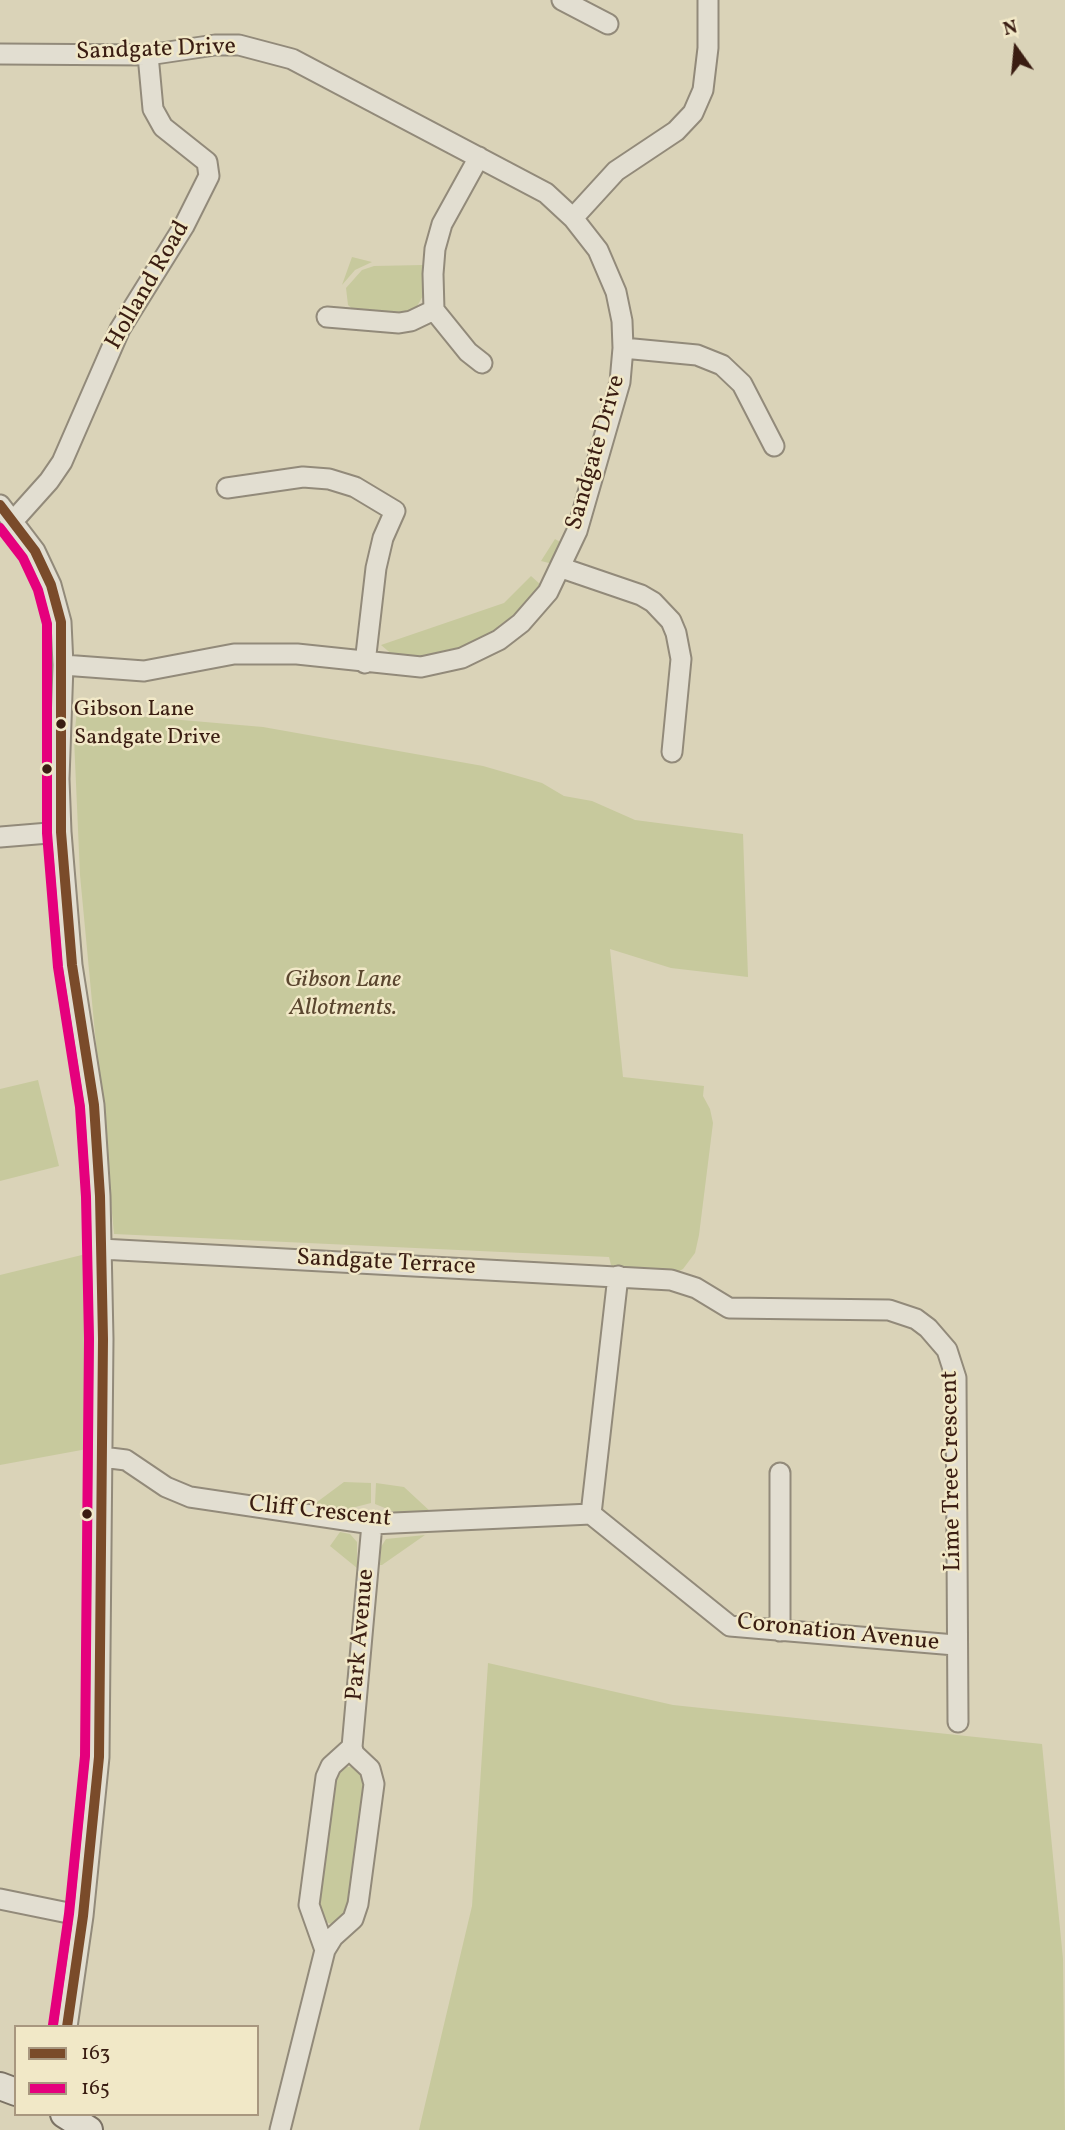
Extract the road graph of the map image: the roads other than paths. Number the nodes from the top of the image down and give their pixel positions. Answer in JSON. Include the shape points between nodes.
{"nodes":[{"id":1,"x":574,"y":3,"type":"edge"},
{"id":2,"x":708,"y":4,"type":"edge"},
{"id":3,"x":608,"y":24,"type":"dead end"},
{"id":4,"x":0,"y":54,"type":"edge"},
{"id":5,"x":148,"y":55,"type":"junction"},
{"id":6,"x":479,"y":157,"type":"junction"},
{"id":7,"x":573,"y":218,"type":"junction"},
{"id":8,"x":434,"y":310,"type":"junction"},
{"id":9,"x":327,"y":317,"type":"dead end"},
{"id":10,"x":623,"y":348,"type":"junction"},
{"id":11,"x":482,"y":363,"type":"dead end"},
{"id":12,"x":774,"y":446,"type":"dead end"},
{"id":13,"x":227,"y":488,"type":"dead end"},
{"id":14,"x":0,"y":505,"type":"edge"},
{"id":15,"x":14,"y":520,"type":"junction"},
{"id":16,"x":562,"y":568,"type":"junction"},
{"id":17,"x":365,"y":663,"type":"junction"},
{"id":18,"x":63,"y":664,"type":"junction"},
{"id":19,"x":672,"y":752,"type":"dead end"},
{"id":20,"x":61,"y":832,"type":"junction"},
{"id":21,"x":0,"y":837,"type":"edge"},
{"id":22,"x":101,"y":1249,"type":"junction"},
{"id":23,"x":618,"y":1276,"type":"junction"},
{"id":24,"x":671,"y":1280,"type":"joint"},
{"id":25,"x":102,"y":1457,"type":"junction"},
{"id":26,"x":780,"y":1473,"type":"dead end"},
{"id":27,"x":591,"y":1514,"type":"junction"},
{"id":28,"x":372,"y":1524,"type":"junction"},
{"id":29,"x":780,"y":1631,"type":"junction"},
{"id":30,"x":955,"y":1645,"type":"junction"},
{"id":31,"x":958,"y":1722,"type":"dead end"},
{"id":32,"x":352,"y":1747,"type":"junction"},
{"id":33,"x":0,"y":1899,"type":"edge"},
{"id":34,"x":83,"y":1916,"type":"junction"},
{"id":35,"x":325,"y":1950,"type":"junction"},
{"id":36,"x":67,"y":2025,"type":"edge"},
{"id":37,"x":67,"y":2116,"type":"edge"},
{"id":38,"x":89,"y":2130,"type":"edge"},
{"id":39,"x":280,"y":2130,"type":"edge"}],
"edges":[{"from":1,"to":3,"type":"street"},
{"from":2,"to":7,"type":"street","via":[[708,48],[699,102],[685,122],[616,171]]},
{"from":4,"to":5,"type":"street","name":"Sandgate Drive"},
{"from":5,"to":6,"type":"street","name":"Sandgate Drive","via":[[239,45],[292,59]]},
{"from":5,"to":15,"type":"street","name":"Holland Road","via":[[149,88],[158,118],[178,142],[202,157],[209,176],[184,226],[120,329],[62,462]]},
{"from":6,"to":7,"type":"street","name":"Sandgate Drive","via":[[546,193]]},
{"from":6,"to":8,"type":"street","via":[[438,236],[433,261]]},
{"from":7,"to":10,"type":"street","name":"Sandgate Drive","via":[[611,277],[620,306]]},
{"from":8,"to":9,"type":"street","via":[[399,323]]},
{"from":8,"to":11,"type":"street"},
{"from":10,"to":12,"type":"street","via":[[697,355],[722,365],[742,384]]},
{"from":10,"to":16,"type":"street","name":"Sandgate Drive","via":[[613,408]]},
{"from":13,"to":17,"type":"street","via":[[329,479],[355,487],[395,511],[376,568]]},
{"from":14,"to":15,"type":"street"},
{"from":15,"to":18,"type":"street","via":[[51,586],[61,622]]},
{"from":16,"to":17,"type":"street","name":"Sandgate Drive","via":[[531,613],[487,648],[448,663],[421,667]]},
{"from":16,"to":19,"type":"street","via":[[641,595],[670,621],[681,659]]},
{"from":17,"to":18,"type":"street","name":"Sandgate Drive","via":[[297,654],[234,654],[144,671]]},
{"from":18,"to":20,"type":"street"},
{"from":20,"to":21,"type":"street"},
{"from":20,"to":22,"type":"street","via":[[72,965],[97,1137]]},
{"from":22,"to":23,"type":"street","name":"Sandgate Terrace"},
{"from":22,"to":25,"type":"street"},
{"from":23,"to":24,"type":"street","name":"Sandgate Terrace"},
{"from":23,"to":27,"type":"street"},
{"from":24,"to":30,"type":"street","name":"Lime Tree Crescent","via":[[696,1288],[729,1308],[889,1310],[916,1320],[938,1338],[956,1378]]},
{"from":25,"to":28,"type":"street","name":"Cliff Crescent","via":[[126,1460],[190,1497]]},
{"from":25,"to":34,"type":"street","via":[[99,1757]]},
{"from":26,"to":29,"type":"street"},
{"from":27,"to":28,"type":"street","name":"Cliff Crescent"},
{"from":27,"to":29,"type":"street","name":"Coronation Avenue","via":[[730,1626]]},
{"from":28,"to":32,"type":"street","name":"Park Avenue"},
{"from":29,"to":30,"type":"street","name":"Coronation Avenue"},
{"from":30,"to":31,"type":"street","name":"Lime Tree Crescent"},
{"from":32,"to":35,"type":"street","via":[[326,1777],[309,1905]]},
{"from":32,"to":35,"type":"street","via":[[373,1776],[372,1798],[356,1913]]},
{"from":33,"to":34,"type":"street"},
{"from":34,"to":36,"type":"street"},
{"from":35,"to":39,"type":"street"},
{"from":37,"to":38,"type":"main road"}]}
